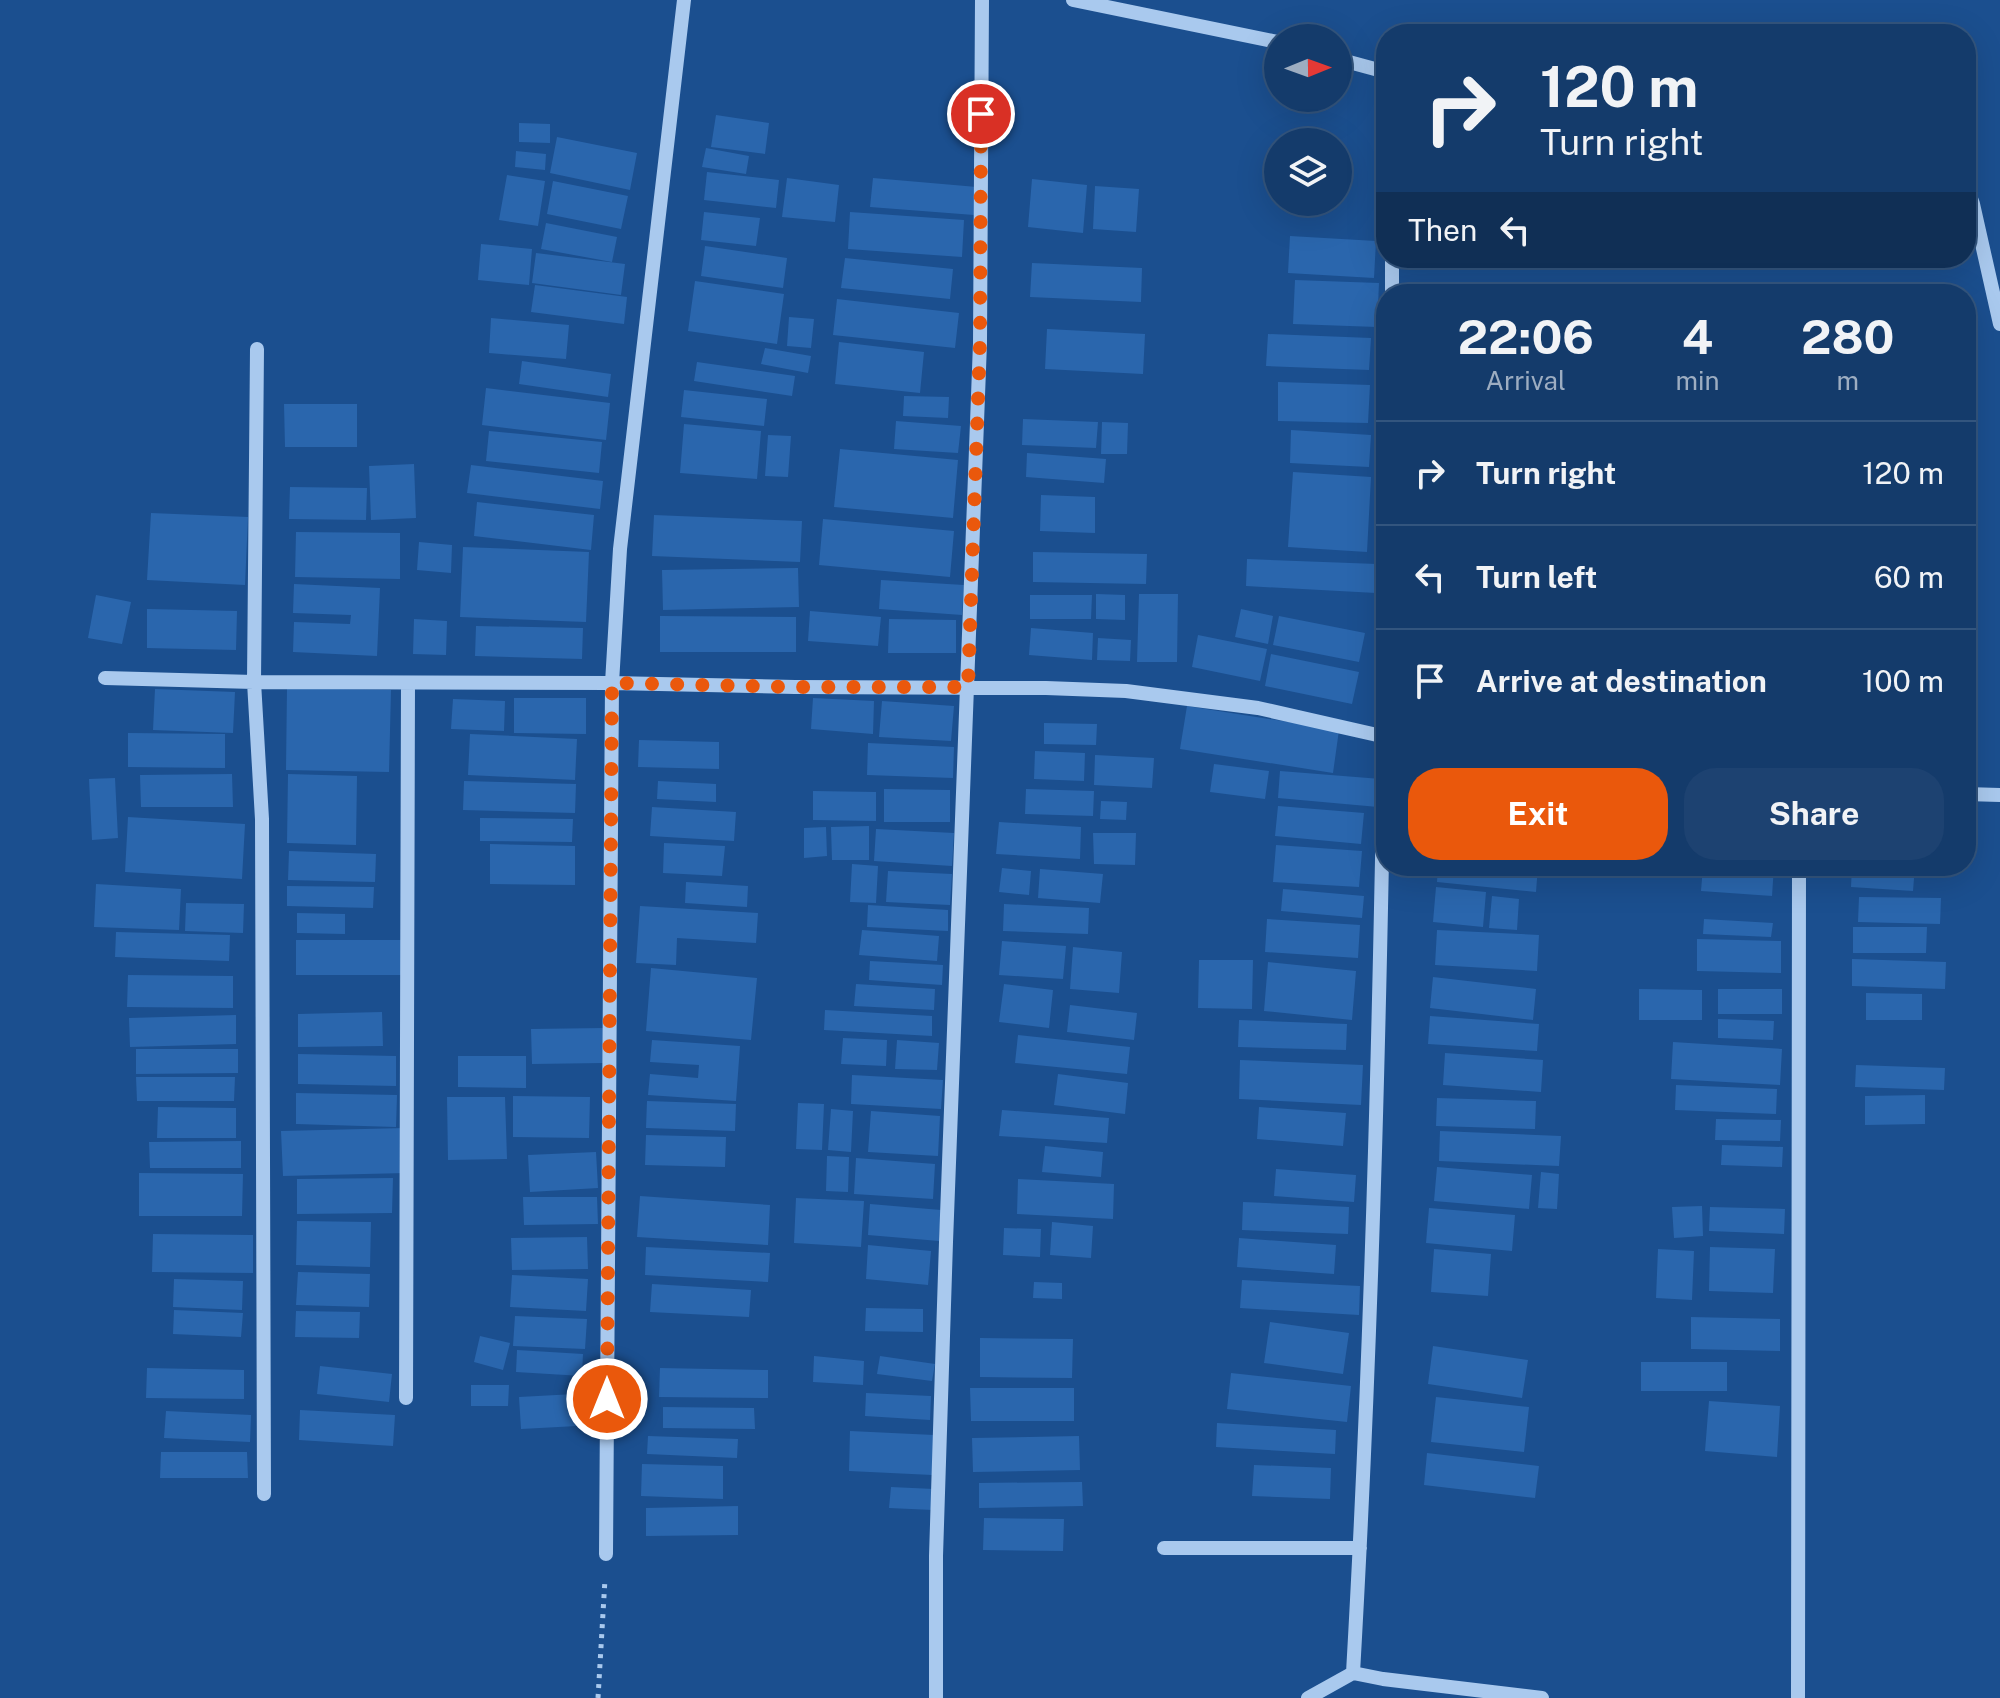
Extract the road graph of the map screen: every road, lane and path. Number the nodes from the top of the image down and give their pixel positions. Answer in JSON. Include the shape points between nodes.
{"nodes":[{"id":1,"x":684,"y":0,"type":"edge"},
{"id":2,"x":982,"y":0,"type":"edge"},
{"id":3,"x":1073,"y":0,"type":"edge"},
{"id":4,"x":1264,"y":39,"type":"edge"},
{"id":5,"x":1352,"y":63,"type":"edge"},
{"id":6,"x":1376,"y":69,"type":"edge"},
{"id":7,"x":1976,"y":217,"type":"edge"},
{"id":8,"x":2000,"y":324,"type":"edge"},
{"id":9,"x":257,"y":349,"type":"dead end"},
{"id":10,"x":105,"y":678,"type":"dead end"},
{"id":11,"x":254,"y":682,"type":"junction"},
{"id":12,"x":408,"y":683,"type":"junction"},
{"id":13,"x":612,"y":683,"type":"junction"},
{"id":14,"x":968,"y":687,"type":"junction"},
{"id":15,"x":1376,"y":735,"type":"edge"},
{"id":16,"x":1976,"y":794,"type":"edge"},
{"id":17,"x":2000,"y":795,"type":"edge"},
{"id":18,"x":1382,"y":876,"type":"edge"},
{"id":19,"x":1799,"y":876,"type":"edge"},
{"id":20,"x":406,"y":1398,"type":"dead end"},
{"id":21,"x":264,"y":1494,"type":"dead end"},
{"id":22,"x":1164,"y":1548,"type":"dead end"},
{"id":23,"x":1360,"y":1548,"type":"junction"},
{"id":24,"x":606,"y":1554,"type":"joint"},
{"id":25,"x":1353,"y":1673,"type":"junction"},
{"id":26,"x":598,"y":1698,"type":"edge"},
{"id":27,"x":936,"y":1698,"type":"edge"},
{"id":28,"x":1308,"y":1698,"type":"edge"},
{"id":29,"x":1542,"y":1698,"type":"edge"},
{"id":30,"x":1798,"y":1698,"type":"edge"}],
"edges":[{"from":1,"to":13,"type":"street","via":[[620,549]]},
{"from":2,"to":14,"type":"street","via":[[980,343]]},
{"from":3,"to":4,"type":"street"},
{"from":5,"to":6,"type":"street"},
{"from":7,"to":8,"type":"street"},
{"from":9,"to":11,"type":"street"},
{"from":10,"to":11,"type":"street"},
{"from":11,"to":12,"type":"street"},
{"from":11,"to":21,"type":"street","via":[[262,819]]},
{"from":12,"to":13,"type":"street"},
{"from":12,"to":20,"type":"street"},
{"from":13,"to":14,"type":"street"},
{"from":13,"to":24,"type":"street"},
{"from":14,"to":15,"type":"street","via":[[1163,695],[1258,708]]},
{"from":14,"to":27,"type":"street","via":[[938,1493]]},
{"from":16,"to":17,"type":"street"},
{"from":18,"to":23,"type":"street"},
{"from":19,"to":30,"type":"street"},
{"from":22,"to":23,"type":"street"},
{"from":23,"to":25,"type":"street"},
{"from":24,"to":26,"type":"path"},
{"from":25,"to":28,"type":"street"},
{"from":25,"to":29,"type":"street"}]}
